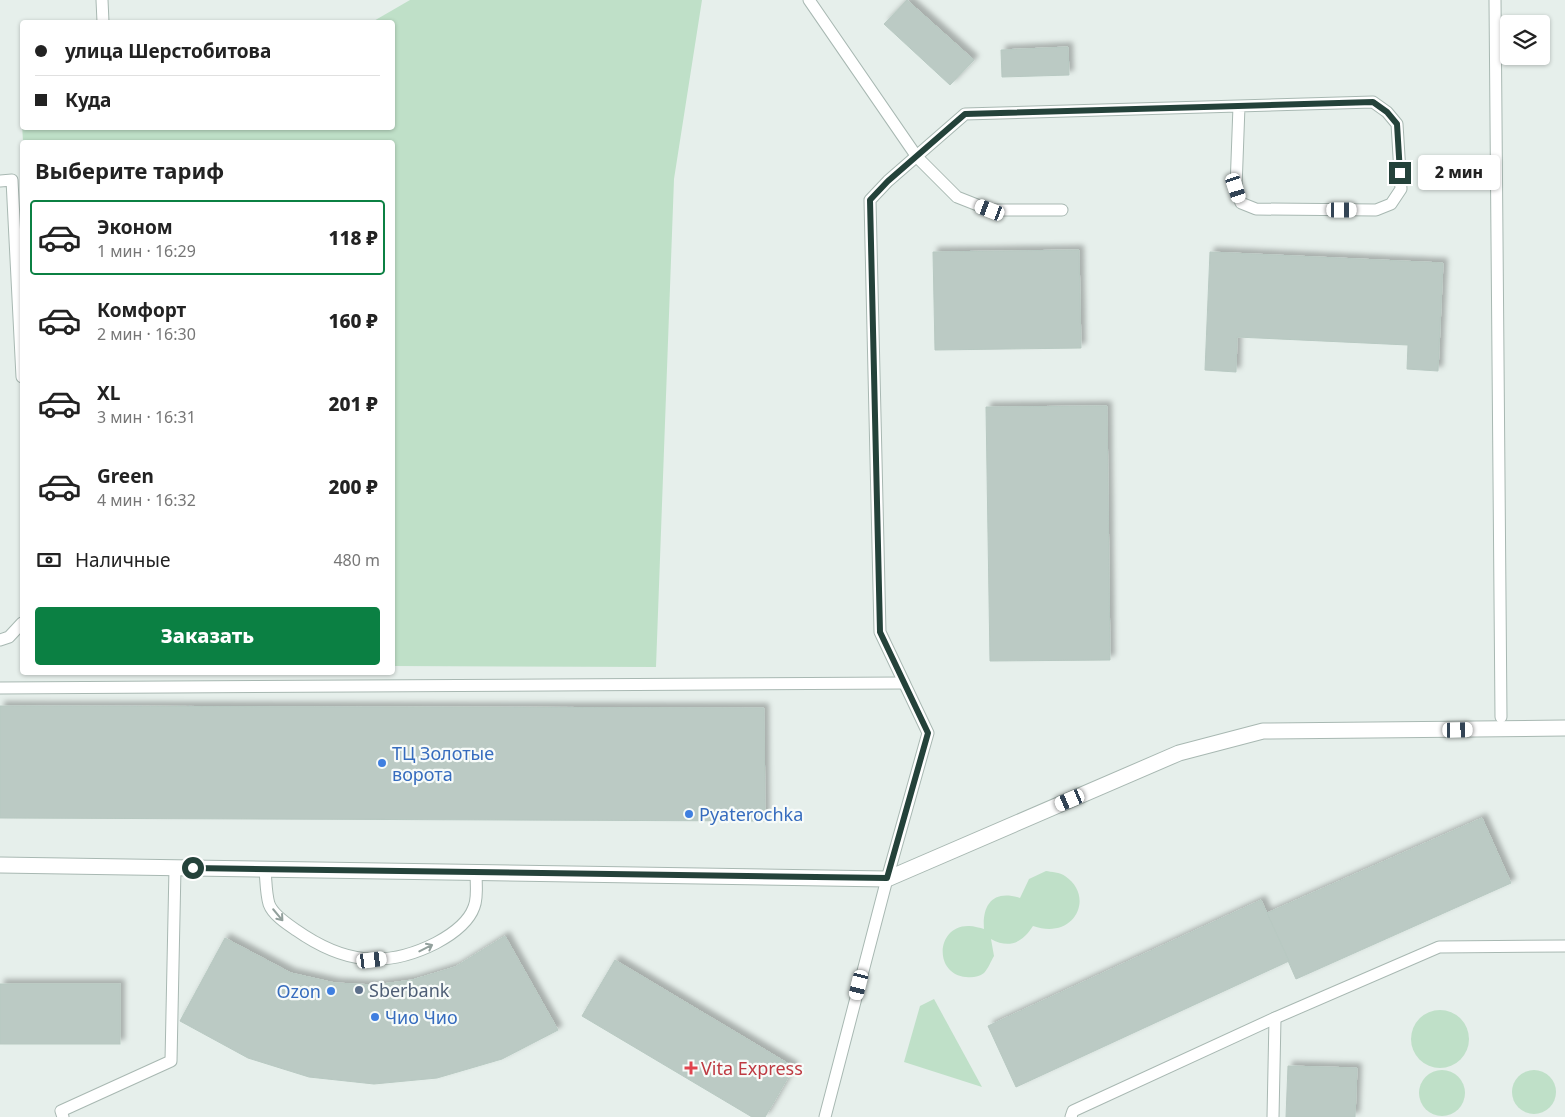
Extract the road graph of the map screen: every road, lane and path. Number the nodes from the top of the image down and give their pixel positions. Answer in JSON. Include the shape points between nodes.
{"nodes":[{"id":1,"x":102,"y":0,"type":"edge"},
{"id":2,"x":809,"y":0,"type":"edge"},
{"id":3,"x":1495,"y":0,"type":"edge"},
{"id":4,"x":103,"y":20,"type":"edge"},
{"id":5,"x":1239,"y":106,"type":"junction"},
{"id":6,"x":918,"y":157,"type":"junction"},
{"id":7,"x":0,"y":181,"type":"edge"},
{"id":8,"x":1062,"y":210,"type":"dead end"},
{"id":9,"x":20,"y":338,"type":"edge"},
{"id":10,"x":20,"y":625,"type":"edge"},
{"id":11,"x":0,"y":640,"type":"edge"},
{"id":12,"x":904,"y":684,"type":"junction"},
{"id":13,"x":0,"y":688,"type":"edge"},
{"id":14,"x":1501,"y":718,"type":"dead end"},
{"id":15,"x":1565,"y":728,"type":"edge"},
{"id":16,"x":0,"y":865,"type":"edge"},
{"id":17,"x":175,"y":868,"type":"junction"},
{"id":18,"x":265,"y":870,"type":"junction"},
{"id":19,"x":476,"y":873,"type":"junction"},
{"id":20,"x":887,"y":878,"type":"junction"},
{"id":21,"x":1565,"y":946,"type":"edge"},
{"id":22,"x":1275,"y":1018,"type":"junction"},
{"id":23,"x":62,"y":1117,"type":"edge"},
{"id":24,"x":825,"y":1117,"type":"edge"},
{"id":25,"x":1071,"y":1117,"type":"edge"},
{"id":26,"x":1273,"y":1117,"type":"edge"}],
"edges":[{"from":1,"to":4,"type":"lane"},
{"from":2,"to":6,"type":"lane"},
{"from":3,"to":14,"type":"lane"},
{"from":5,"to":5,"type":"lane","via":[[1373,102],[1397,124],[1401,190],[1391,204],[1376,210],[1256,209],[1241,203],[1236,188]]},
{"from":5,"to":6,"type":"lane","via":[[965,114]]},
{"from":6,"to":8,"type":"lane","via":[[957,197],[990,210]]},
{"from":6,"to":12,"type":"lane","via":[[870,200],[880,632]]},
{"from":7,"to":9,"type":"lane","via":[[12,180]]},
{"from":10,"to":11,"type":"lane","via":[[9,637]]},
{"from":12,"to":13,"type":"lane"},
{"from":12,"to":20,"type":"lane","via":[[928,733]]},
{"from":15,"to":20,"type":"street","via":[[1263,731],[1179,753]]},
{"from":16,"to":17,"type":"street"},
{"from":17,"to":18,"type":"street"},
{"from":17,"to":23,"type":"lane","via":[[171,1061],[61,1110]]},
{"from":18,"to":19,"type":"street"},
{"from":18,"to":19,"type":"lane","one_way":true,"via":[[269,904],[282,921],[342,955],[372,960],[416,953],[464,925],[475,906]]},
{"from":19,"to":20,"type":"street"},
{"from":20,"to":24,"type":"lane"},
{"from":21,"to":22,"type":"lane","via":[[1439,947]]},
{"from":22,"to":25,"type":"lane","via":[[1073,1111]]},
{"from":22,"to":26,"type":"lane"}]}
